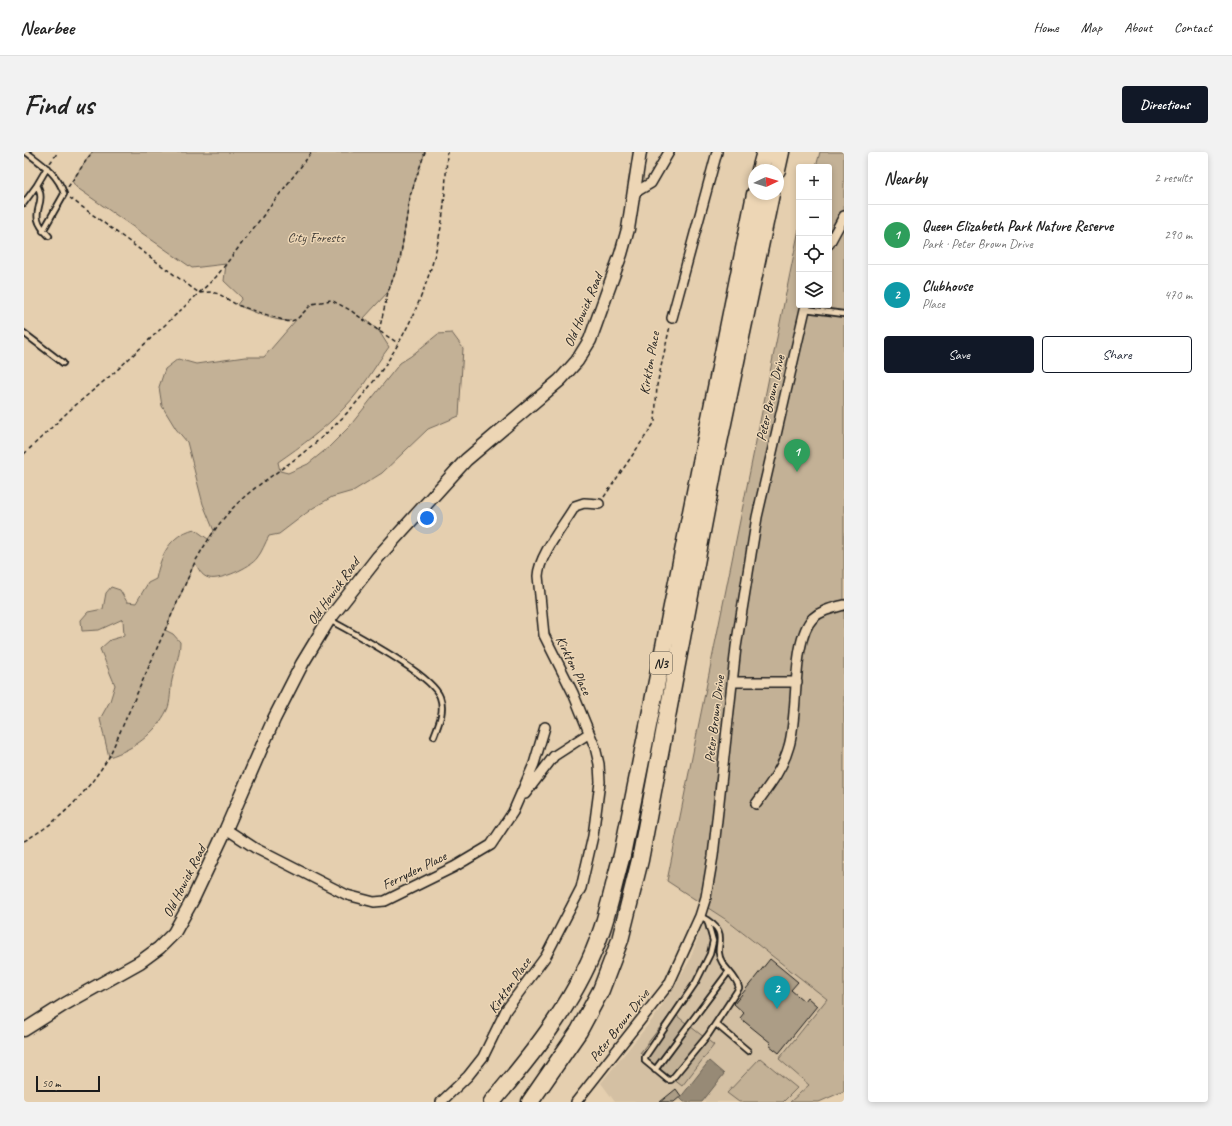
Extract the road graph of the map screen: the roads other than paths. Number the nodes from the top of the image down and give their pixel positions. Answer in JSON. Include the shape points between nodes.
{"nodes":[{"id":1,"x":26,"y":152,"type":"edge"},
{"id":2,"x":640,"y":152,"type":"edge"},
{"id":3,"x":670,"y":152,"type":"edge"},
{"id":4,"x":717,"y":152,"type":"edge"},
{"id":5,"x":765,"y":152,"type":"edge"},
{"id":6,"x":781,"y":152,"type":"edge"},
{"id":7,"x":762,"y":164,"type":"edge"},
{"id":8,"x":778,"y":164,"type":"edge"},
{"id":9,"x":47,"y":168,"type":"junction"},
{"id":10,"x":37,"y":185,"type":"junction"},
{"id":11,"x":634,"y":193,"type":"junction"},
{"id":12,"x":754,"y":200,"type":"edge"},
{"id":13,"x":770,"y":200,"type":"edge"},
{"id":14,"x":24,"y":203,"type":"edge"},
{"id":15,"x":844,"y":216,"type":"edge"},
{"id":16,"x":43,"y":231,"type":"junction"},
{"id":17,"x":49,"y":236,"type":"dead end"},
{"id":18,"x":832,"y":238,"type":"edge"},
{"id":19,"x":806,"y":308,"type":"edge"},
{"id":20,"x":811,"y":308,"type":"edge"},
{"id":21,"x":844,"y":314,"type":"edge"},
{"id":22,"x":672,"y":318,"type":"road end"},
{"id":23,"x":24,"y":333,"type":"edge"},
{"id":24,"x":63,"y":363,"type":"dead end"},
{"id":25,"x":599,"y":504,"type":"road end"},
{"id":26,"x":844,"y":605,"type":"edge"},
{"id":27,"x":329,"y":619,"type":"junction"},
{"id":28,"x":733,"y":682,"type":"junction"},
{"id":29,"x":797,"y":682,"type":"junction"},
{"id":30,"x":544,"y":727,"type":"dead end"},
{"id":31,"x":588,"y":734,"type":"junction"},
{"id":32,"x":434,"y":736,"type":"dead end"},
{"id":33,"x":756,"y":804,"type":"dead end"},
{"id":34,"x":513,"y":812,"type":"junction"},
{"id":35,"x":226,"y":830,"type":"junction"},
{"id":36,"x":704,"y":918,"type":"junction"},
{"id":37,"x":729,"y":971,"type":"junction"},
{"id":38,"x":716,"y":1024,"type":"junction"},
{"id":39,"x":24,"y":1030,"type":"edge"},
{"id":40,"x":748,"y":1051,"type":"dead end"},
{"id":41,"x":655,"y":1070,"type":"junction"},
{"id":42,"x":441,"y":1102,"type":"edge"},
{"id":43,"x":492,"y":1102,"type":"edge"},
{"id":44,"x":528,"y":1102,"type":"edge"},
{"id":45,"x":576,"y":1102,"type":"edge"}],
"edges":[{"from":1,"to":9,"type":"lane"},
{"from":2,"to":11,"type":"main road","name":"Old Howick Road"},
{"from":3,"to":11,"type":"street","via":[[651,183]]},
{"from":4,"to":22,"type":"street","name":"Kirkton Place"},
{"from":5,"to":7,"type":"highway"},
{"from":6,"to":8,"type":"highway"},
{"from":9,"to":10,"type":"lane"},
{"from":9,"to":16,"type":"lane","via":[[56,176],[64,194]]},
{"from":10,"to":14,"type":"lane"},
{"from":10,"to":16,"type":"lane","via":[[40,191],[33,213],[34,220]]},
{"from":11,"to":27,"type":"main road","name":"Old Howick Road","via":[[628,229],[616,269],[590,340],[576,361],[560,380],[483,444],[461,466],[373,562]]},
{"from":12,"to":43,"type":"highway","number":"N3","via":[[622,855],[602,929],[580,979],[558,1019]]},
{"from":13,"to":44,"type":"highway","number":"N3","via":[[718,447],[640,860],[620,940],[597,997],[579,1032]]},
{"from":15,"to":18,"type":"street"},
{"from":16,"to":17,"type":"lane"},
{"from":19,"to":28,"type":"street","name":"Peter Brown Drive","via":[[757,518],[736,646]]},
{"from":20,"to":21,"type":"lane"},
{"from":23,"to":24,"type":"lane"},
{"from":25,"to":31,"type":"street","name":"Kirkton Place","via":[[584,503],[575,506],[538,569],[544,635],[565,675]]},
{"from":26,"to":29,"type":"street","via":[[820,613],[809,623],[802,642]]},
{"from":27,"to":32,"type":"lane","via":[[435,687],[442,711]]},
{"from":27,"to":35,"type":"main road","name":"Old Howick Road","via":[[274,719]]},
{"from":28,"to":29,"type":"street"},
{"from":28,"to":36,"type":"street","name":"Peter Brown Drive"},
{"from":29,"to":33,"type":"street","via":[[790,745],[782,765]]},
{"from":30,"to":34,"type":"street","name":"Ferryden Place","via":[[534,764]]},
{"from":31,"to":34,"type":"street","name":"Ferryden Place","via":[[554,756]]},
{"from":31,"to":42,"type":"street","name":"Kirkton Place","via":[[596,753],[600,782],[593,836],[581,888],[546,956],[506,1010],[483,1057]]},
{"from":34,"to":35,"type":"street","name":"Ferryden Place","via":[[491,845],[483,851],[385,901],[374,902],[347,895],[296,871]]},
{"from":35,"to":39,"type":"main road","name":"Old Howick Road","via":[[182,920],[167,941],[140,962]]},
{"from":36,"to":37,"type":"lane","via":[[718,928],[721,938],[721,961]]},
{"from":36,"to":41,"type":"lane","via":[[713,941],[710,954],[696,982],[646,1054],[645,1061]]},
{"from":36,"to":45,"type":"street","name":"Peter Brown Drive","via":[[669,984]]},
{"from":37,"to":38,"type":"lane","via":[[739,988]]},
{"from":37,"to":41,"type":"lane"},
{"from":38,"to":40,"type":"lane"},
{"from":38,"to":41,"type":"lane","via":[[671,1080],[665,1079]]}]}
